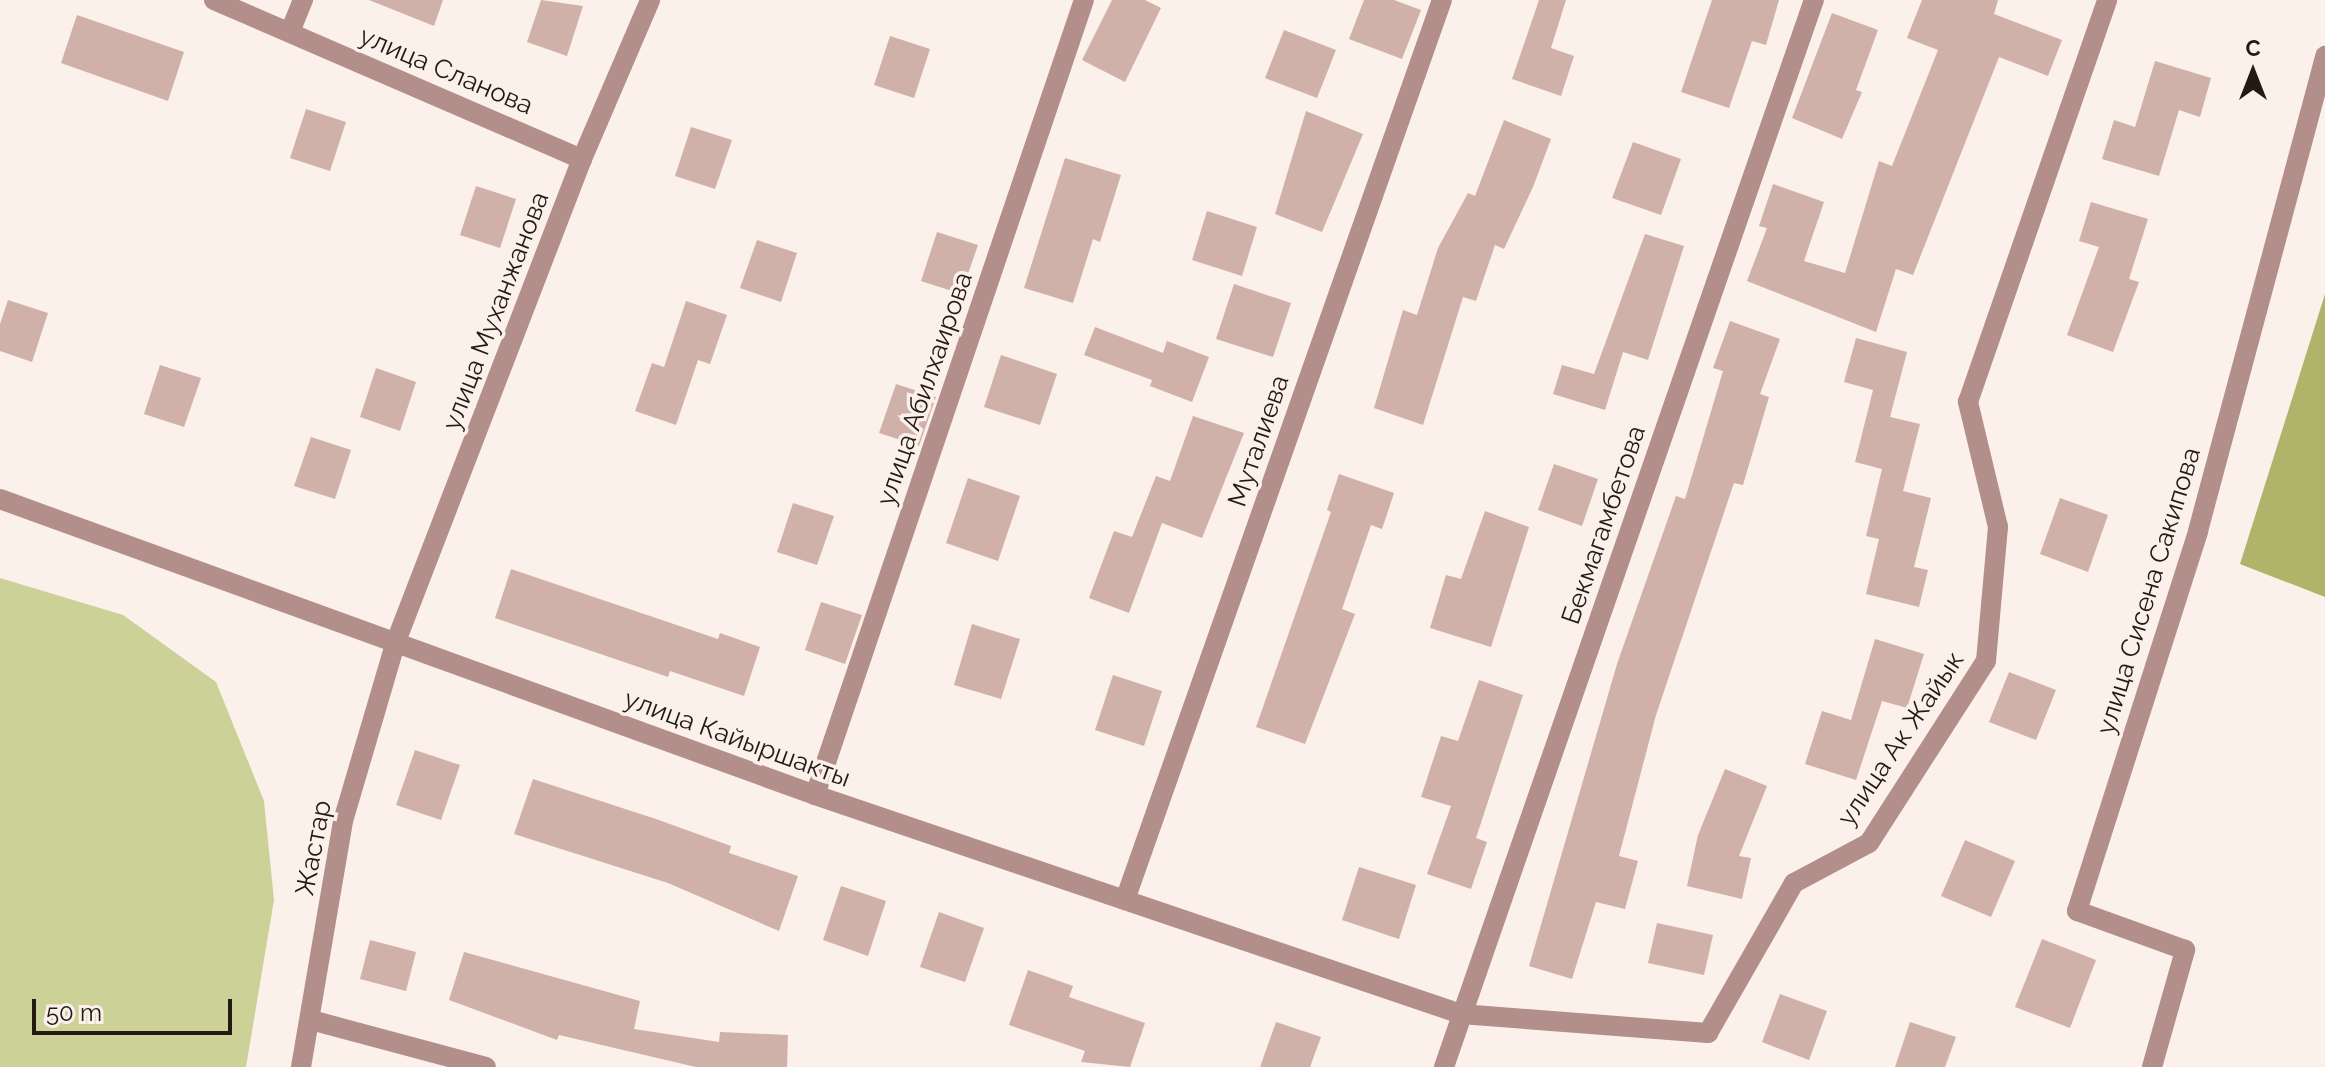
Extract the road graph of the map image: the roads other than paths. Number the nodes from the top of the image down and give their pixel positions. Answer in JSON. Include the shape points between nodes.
{"nodes":[{"id":1,"x":214,"y":0,"type":"edge"},
{"id":2,"x":303,"y":0,"type":"edge"},
{"id":3,"x":650,"y":0,"type":"edge"},
{"id":4,"x":1084,"y":0,"type":"edge"},
{"id":5,"x":1442,"y":0,"type":"edge"},
{"id":6,"x":1814,"y":0,"type":"edge"},
{"id":7,"x":2107,"y":0,"type":"edge"},
{"id":8,"x":290,"y":32,"type":"junction"},
{"id":9,"x":2325,"y":56,"type":"edge"},
{"id":10,"x":582,"y":159,"type":"junction"},
{"id":11,"x":0,"y":499,"type":"edge"},
{"id":12,"x":395,"y":644,"type":"junction"},
{"id":13,"x":815,"y":795,"type":"junction"},
{"id":14,"x":1125,"y":900,"type":"junction"},
{"id":15,"x":1461,"y":1014,"type":"junction"},
{"id":16,"x":311,"y":1020,"type":"junction"},
{"id":17,"x":301,"y":1067,"type":"edge"},
{"id":18,"x":486,"y":1067,"type":"edge"},
{"id":19,"x":1444,"y":1067,"type":"edge"},
{"id":20,"x":2152,"y":1067,"type":"edge"}],
"edges":[{"from":1,"to":8,"type":"street","name":"улица Сланова"},
{"from":2,"to":8,"type":"street"},
{"from":3,"to":10,"type":"street","name":"улица Муханжанова"},
{"from":4,"to":13,"type":"street","name":"улица Абилхаирова"},
{"from":5,"to":14,"type":"street","name":"Муталиева"},
{"from":6,"to":15,"type":"street","name":"Бекмагамбетова"},
{"from":7,"to":15,"type":"street","name":"улица Ак Жайык","via":[[1968,402],[1998,527],[1986,661],[1869,843],[1794,883],[1708,1033]]},
{"from":8,"to":10,"type":"street","name":"улица Сланова"},
{"from":9,"to":20,"type":"street","name":"улица Сисена Сакипова","via":[[2198,531],[2077,911],[2185,950]]},
{"from":10,"to":12,"type":"street","name":"улица Муханжанова"},
{"from":11,"to":12,"type":"street","name":"улица Кайыршакты"},
{"from":12,"to":13,"type":"street","name":"улица Кайыршакты"},
{"from":12,"to":16,"type":"street","name":"Жастар","via":[[343,821]]},
{"from":13,"to":14,"type":"street","name":"улица Кайыршакты"},
{"from":14,"to":15,"type":"street","name":"улица Кайыршакты"},
{"from":15,"to":19,"type":"street","name":"Бекмагамбетова"},
{"from":16,"to":17,"type":"street","name":"Жастар"},
{"from":16,"to":18,"type":"street"}]}
